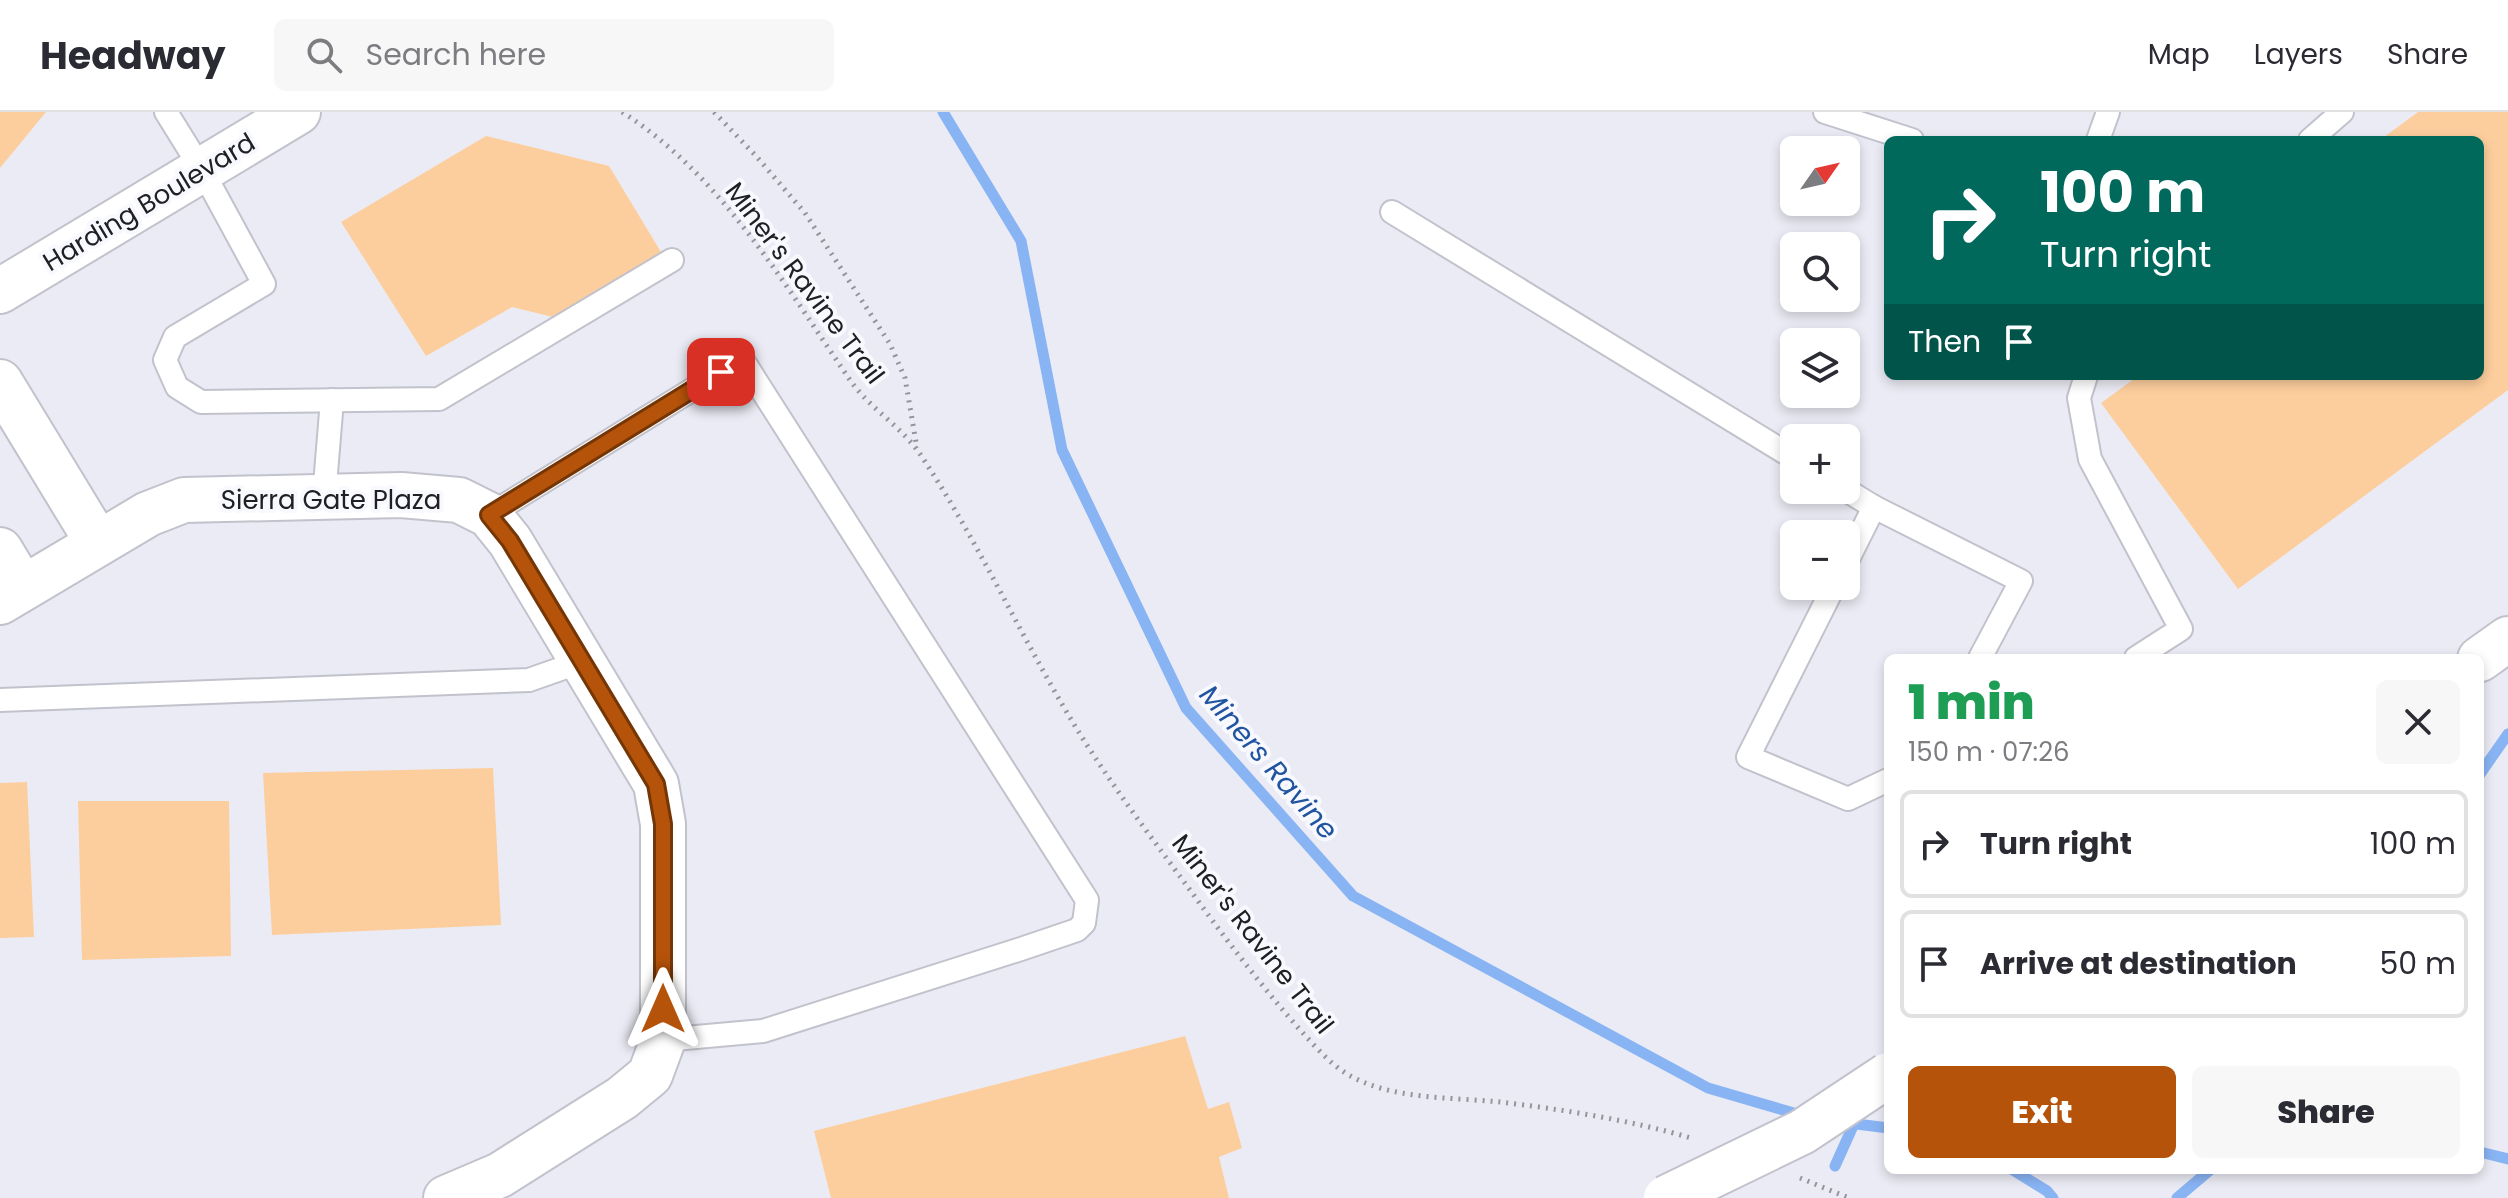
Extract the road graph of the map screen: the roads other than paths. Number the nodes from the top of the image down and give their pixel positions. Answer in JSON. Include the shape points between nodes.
{"nodes":[{"id":1,"x":166,"y":112,"type":"edge"},
{"id":2,"x":298,"y":112,"type":"edge"},
{"id":3,"x":1825,"y":112,"type":"edge"},
{"id":4,"x":2108,"y":112,"type":"edge"},
{"id":5,"x":2342,"y":112,"type":"edge"},
{"id":6,"x":1900,"y":136,"type":"edge"},
{"id":7,"x":2099,"y":136,"type":"edge"},
{"id":8,"x":2315,"y":136,"type":"edge"},
{"id":9,"x":202,"y":170,"type":"junction"},
{"id":10,"x":1392,"y":212,"type":"dead end"},
{"id":11,"x":672,"y":260,"type":"dead end"},
{"id":12,"x":0,"y":291,"type":"edge"},
{"id":13,"x":2085,"y":380,"type":"edge"},
{"id":14,"x":0,"y":382,"type":"edge"},
{"id":15,"x":332,"y":400,"type":"junction"},
{"id":16,"x":1780,"y":449,"type":"edge"},
{"id":17,"x":324,"y":497,"type":"junction"},
{"id":18,"x":1860,"y":498,"type":"edge"},
{"id":19,"x":1874,"y":507,"type":"junction"},
{"id":20,"x":489,"y":515,"type":"junction"},
{"id":21,"x":1860,"y":535,"type":"edge"},
{"id":22,"x":98,"y":543,"type":"junction"},
{"id":23,"x":0,"y":550,"type":"edge"},
{"id":24,"x":12,"y":595,"type":"edge"},
{"id":25,"x":1827,"y":600,"type":"edge"},
{"id":26,"x":2508,"y":639,"type":"edge"},
{"id":27,"x":1982,"y":654,"type":"edge"},
{"id":28,"x":2142,"y":654,"type":"edge"},
{"id":29,"x":2484,"y":656,"type":"edge"},
{"id":30,"x":583,"y":661,"type":"junction"},
{"id":31,"x":0,"y":700,"type":"edge"},
{"id":32,"x":1884,"y":782,"type":"edge"},
{"id":33,"x":663,"y":1040,"type":"junction"},
{"id":34,"x":1884,"y":1078,"type":"edge"},
{"id":35,"x":446,"y":1198,"type":"edge"},
{"id":36,"x":1666,"y":1198,"type":"edge"}],
"edges":[{"from":1,"to":9,"type":"lane"},
{"from":2,"to":9,"type":"main road","name":"Harding Boulevard"},
{"from":3,"to":6,"type":"lane"},
{"from":4,"to":7,"type":"lane"},
{"from":5,"to":8,"type":"lane"},
{"from":9,"to":12,"type":"main road","name":"Harding Boulevard"},
{"from":9,"to":15,"type":"lane","via":[[264,284],[175,337],[165,360],[177,387],[201,402]]},
{"from":10,"to":16,"type":"lane"},
{"from":11,"to":15,"type":"lane","via":[[439,399]]},
{"from":13,"to":28,"type":"lane","via":[[2079,398],[2090,459],[2181,629]]},
{"from":14,"to":22,"type":"main road"},
{"from":15,"to":17,"type":"lane"},
{"from":17,"to":20,"type":"main road","name":"Sierra Gate Plaza","via":[[459,500]]},
{"from":17,"to":22,"type":"main road","name":"Sierra Gate Plaza","via":[[184,500]]},
{"from":18,"to":19,"type":"lane"},
{"from":19,"to":21,"type":"lane"},
{"from":19,"to":27,"type":"lane","via":[[2021,581]]},
{"from":20,"to":30,"type":"main road","name":"Sierra Gate Plaza"},
{"from":20,"to":33,"type":"lane","via":[[742,359],[1087,900],[1084,923],[1077,930],[1035,944],[763,1031]]},
{"from":22,"to":24,"type":"main road","name":"Sierra Gate Plaza"},
{"from":23,"to":24,"type":"main road","name":"Sierra Gate Plaza"},
{"from":25,"to":32,"type":"lane","via":[[1748,757],[1848,799]]},
{"from":26,"to":29,"type":"main road"},
{"from":30,"to":31,"type":"lane","via":[[529,680]]},
{"from":30,"to":33,"type":"main road","name":"Sierra Gate Plaza","via":[[656,784],[663,824]]},
{"from":33,"to":35,"type":"main road","name":"Sierra Gate Plaza","via":[[650,1075],[622,1098],[500,1175]]},
{"from":34,"to":36,"type":"main road","bridge":true,"via":[[1802,1132]]}]}
